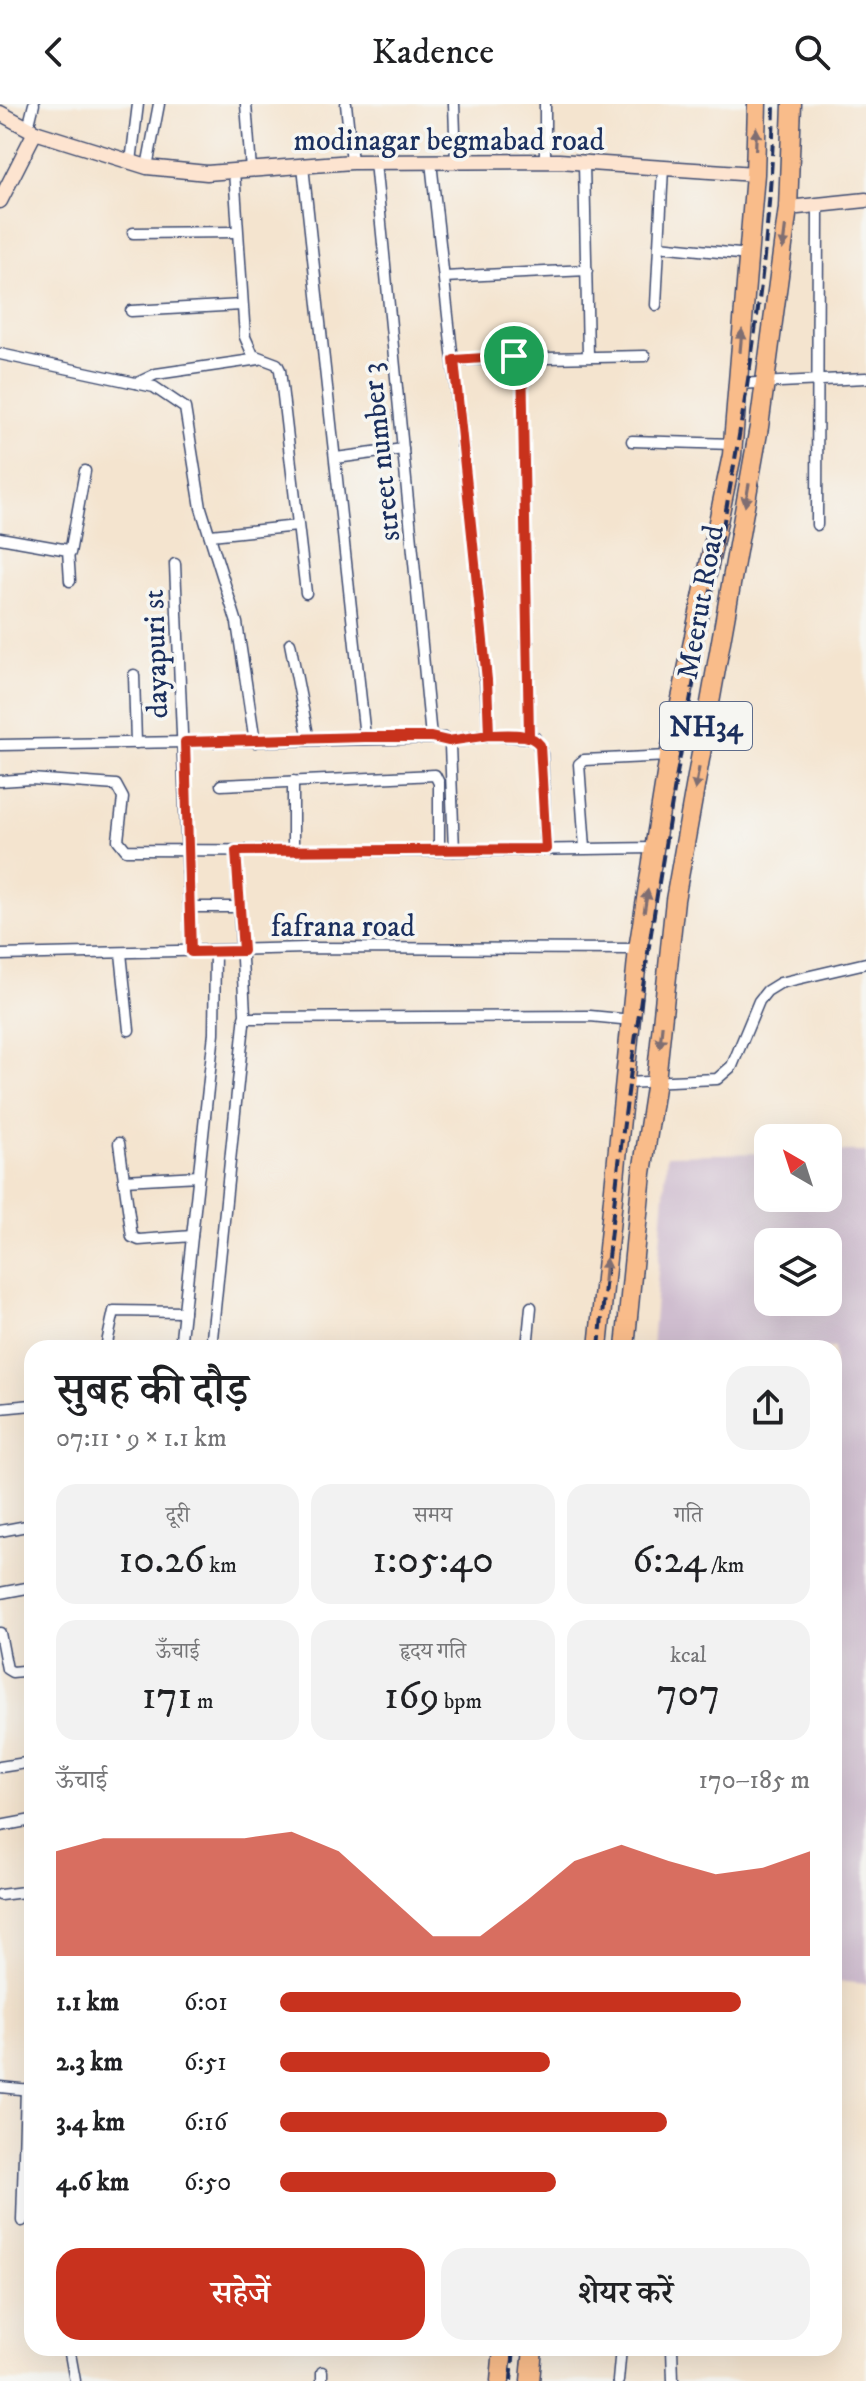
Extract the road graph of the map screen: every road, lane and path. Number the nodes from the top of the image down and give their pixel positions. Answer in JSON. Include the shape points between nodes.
{"nodes":[{"id":1,"x":34,"y":104,"type":"edge"},
{"id":2,"x":138,"y":104,"type":"edge"},
{"id":3,"x":159,"y":104,"type":"edge"},
{"id":4,"x":246,"y":104,"type":"edge"},
{"id":5,"x":346,"y":104,"type":"edge"},
{"id":6,"x":454,"y":104,"type":"edge"},
{"id":7,"x":545,"y":104,"type":"edge"},
{"id":8,"x":757,"y":104,"type":"edge"},
{"id":9,"x":792,"y":104,"type":"edge"},
{"id":10,"x":0,"y":113,"type":"edge"},
{"id":11,"x":32,"y":130,"type":"junction"},
{"id":12,"x":545,"y":161,"type":"junction"},
{"id":13,"x":131,"y":162,"type":"junction"},
{"id":14,"x":352,"y":162,"type":"junction"},
{"id":15,"x":375,"y":162,"type":"junction"},
{"id":16,"x":431,"y":162,"type":"junction"},
{"id":17,"x":456,"y":162,"type":"junction"},
{"id":18,"x":584,"y":163,"type":"junction"},
{"id":19,"x":303,"y":166,"type":"junction"},
{"id":20,"x":147,"y":167,"type":"junction"},
{"id":21,"x":663,"y":168,"type":"junction"},
{"id":22,"x":251,"y":170,"type":"junction"},
{"id":23,"x":234,"y":171,"type":"junction"},
{"id":24,"x":755,"y":174,"type":"junction"},
{"id":25,"x":866,"y":200,"type":"edge"},
{"id":26,"x":0,"y":201,"type":"edge"},
{"id":27,"x":818,"y":205,"type":"junction"},
{"id":28,"x":788,"y":208,"type":"junction"},
{"id":29,"x":236,"y":232,"type":"junction"},
{"id":30,"x":133,"y":233,"type":"dead end"},
{"id":31,"x":659,"y":246,"type":"junction"},
{"id":32,"x":749,"y":255,"type":"junction"},
{"id":33,"x":587,"y":270,"type":"junction"},
{"id":34,"x":444,"y":277,"type":"junction"},
{"id":35,"x":242,"y":305,"type":"junction"},
{"id":36,"x":656,"y":305,"type":"dead end"},
{"id":37,"x":131,"y":311,"type":"dead end"},
{"id":38,"x":0,"y":354,"type":"edge"},
{"id":39,"x":522,"y":356,"type":"junction"},
{"id":40,"x":588,"y":356,"type":"junction"},
{"id":41,"x":645,"y":356,"type":"dead end"},
{"id":42,"x":259,"y":359,"type":"junction"},
{"id":43,"x":454,"y":360,"type":"junction"},
{"id":44,"x":866,"y":378,"type":"edge"},
{"id":45,"x":818,"y":380,"type":"junction"},
{"id":46,"x":765,"y":382,"type":"junction"},
{"id":47,"x":137,"y":383,"type":"junction"},
{"id":48,"x":738,"y":384,"type":"junction"},
{"id":49,"x":632,"y":441,"type":"dead end"},
{"id":50,"x":733,"y":444,"type":"junction"},
{"id":51,"x":403,"y":449,"type":"junction"},
{"id":52,"x":336,"y":458,"type":"junction"},
{"id":53,"x":85,"y":471,"type":"dead end"},
{"id":54,"x":817,"y":525,"type":"dead end"},
{"id":55,"x":297,"y":526,"type":"junction"},
{"id":56,"x":211,"y":535,"type":"junction"},
{"id":57,"x":0,"y":538,"type":"edge"},
{"id":58,"x":70,"y":553,"type":"junction"},
{"id":59,"x":175,"y":564,"type":"dead end"},
{"id":60,"x":70,"y":581,"type":"dead end"},
{"id":61,"x":306,"y":593,"type":"dead end"},
{"id":62,"x":290,"y":643,"type":"dead end"},
{"id":63,"x":134,"y":675,"type":"dead end"},
{"id":64,"x":489,"y":735,"type":"junction"},
{"id":65,"x":529,"y":736,"type":"junction"},
{"id":66,"x":365,"y":737,"type":"junction"},
{"id":67,"x":431,"y":737,"type":"junction"},
{"id":68,"x":309,"y":740,"type":"junction"},
{"id":69,"x":448,"y":741,"type":"junction"},
{"id":70,"x":185,"y":742,"type":"junction"},
{"id":71,"x":255,"y":742,"type":"junction"},
{"id":72,"x":136,"y":743,"type":"junction"},
{"id":73,"x":0,"y":745,"type":"edge"},
{"id":74,"x":669,"y":756,"type":"junction"},
{"id":75,"x":0,"y":781,"type":"edge"},
{"id":76,"x":293,"y":781,"type":"junction"},
{"id":77,"x":221,"y":785,"type":"dead end"},
{"id":78,"x":585,"y":848,"type":"junction"},
{"id":79,"x":654,"y":848,"type":"junction"},
{"id":80,"x":546,"y":849,"type":"junction"},
{"id":81,"x":293,"y":850,"type":"junction"},
{"id":82,"x":236,"y":851,"type":"junction"},
{"id":83,"x":439,"y":851,"type":"junction"},
{"id":84,"x":454,"y":851,"type":"junction"},
{"id":85,"x":188,"y":853,"type":"junction"},
{"id":86,"x":190,"y":907,"type":"junction"},
{"id":87,"x":240,"y":907,"type":"junction"},
{"id":88,"x":638,"y":949,"type":"junction"},
{"id":89,"x":215,"y":951,"type":"junction"},
{"id":90,"x":243,"y":951,"type":"junction"},
{"id":91,"x":191,"y":952,"type":"junction"},
{"id":92,"x":121,"y":953,"type":"junction"},
{"id":93,"x":0,"y":955,"type":"edge"},
{"id":94,"x":866,"y":963,"type":"edge"},
{"id":95,"x":244,"y":1018,"type":"junction"},
{"id":96,"x":632,"y":1020,"type":"junction"},
{"id":97,"x":129,"y":1030,"type":"dead end"},
{"id":98,"x":656,"y":1081,"type":"junction"},
{"id":99,"x":624,"y":1083,"type":"junction"},
{"id":100,"x":119,"y":1143,"type":"dead end"},
{"id":101,"x":615,"y":1157,"type":"junction"},
{"id":102,"x":644,"y":1159,"type":"junction"},
{"id":103,"x":199,"y":1176,"type":"junction"},
{"id":104,"x":124,"y":1180,"type":"junction"},
{"id":105,"x":192,"y":1236,"type":"junction"},
{"id":106,"x":531,"y":1307,"type":"dead end"},
{"id":107,"x":184,"y":1312,"type":"junction"},
{"id":108,"x":108,"y":1340,"type":"edge"},
{"id":109,"x":181,"y":1340,"type":"edge"},
{"id":110,"x":212,"y":1340,"type":"edge"},
{"id":111,"x":528,"y":1340,"type":"edge"},
{"id":112,"x":599,"y":1340,"type":"edge"},
{"id":113,"x":626,"y":1340,"type":"edge"},
{"id":114,"x":24,"y":1406,"type":"edge"},
{"id":115,"x":0,"y":1408,"type":"edge"},
{"id":116,"x":24,"y":1526,"type":"edge"},
{"id":117,"x":0,"y":1531,"type":"edge"},
{"id":118,"x":24,"y":1588,"type":"edge"},
{"id":119,"x":0,"y":1593,"type":"edge"},
{"id":120,"x":0,"y":1633,"type":"edge"},
{"id":121,"x":24,"y":1671,"type":"edge"},
{"id":122,"x":24,"y":1763,"type":"edge"},
{"id":123,"x":0,"y":1767,"type":"edge"},
{"id":124,"x":24,"y":1822,"type":"edge"},
{"id":125,"x":0,"y":1826,"type":"edge"},
{"id":126,"x":24,"y":1892,"type":"edge"},
{"id":127,"x":0,"y":1895,"type":"edge"},
{"id":128,"x":0,"y":2087,"type":"edge"},
{"id":129,"x":24,"y":2089,"type":"edge"},
{"id":130,"x":24,"y":2184,"type":"edge"},
{"id":131,"x":22,"y":2221,"type":"dead end"},
{"id":132,"x":70,"y":2356,"type":"edge"},
{"id":133,"x":502,"y":2356,"type":"edge"},
{"id":134,"x":532,"y":2356,"type":"edge"},
{"id":135,"x":620,"y":2356,"type":"edge"},
{"id":136,"x":672,"y":2356,"type":"edge"},
{"id":137,"x":75,"y":2381,"type":"edge"},
{"id":138,"x":500,"y":2381,"type":"edge"},
{"id":139,"x":530,"y":2381,"type":"edge"},
{"id":140,"x":618,"y":2381,"type":"edge"},
{"id":141,"x":673,"y":2381,"type":"edge"}],
"edges":[{"from":1,"to":11,"type":"street"},
{"from":2,"to":13,"type":"street"},
{"from":3,"to":20,"type":"street"},
{"from":4,"to":22,"type":"street"},
{"from":5,"to":14,"type":"street"},
{"from":6,"to":17,"type":"street"},
{"from":7,"to":12,"type":"street"},
{"from":24,"to":8,"type":"highway","name":"Meerut Road","number":"NH34","one_way":true},
{"from":9,"to":28,"type":"highway","name":"Meerut Road","number":"NH34"},
{"from":10,"to":11,"type":"street","name":"modinagar begmabad road"},
{"from":11,"to":13,"type":"street","name":"modinagar begmabad road"},
{"from":11,"to":26,"type":"street"},
{"from":12,"to":17,"type":"street","name":"modinagar begmabad road"},
{"from":12,"to":18,"type":"street","name":"modinagar begmabad road"},
{"from":13,"to":20,"type":"street","name":"modinagar begmabad road"},
{"from":14,"to":15,"type":"street","name":"modinagar begmabad road"},
{"from":14,"to":19,"type":"street","name":"modinagar begmabad road"},
{"from":15,"to":16,"type":"street","name":"modinagar begmabad road"},
{"from":15,"to":51,"type":"street","name":"street number 3"},
{"from":16,"to":17,"type":"street","name":"modinagar begmabad road"},
{"from":16,"to":34,"type":"street"},
{"from":18,"to":21,"type":"street","name":"modinagar begmabad road"},
{"from":18,"to":33,"type":"street"},
{"from":19,"to":22,"type":"street","name":"modinagar begmabad road"},
{"from":19,"to":52,"type":"street","name":"street number 3"},
{"from":20,"to":23,"type":"street","name":"modinagar begmabad road"},
{"from":21,"to":24,"type":"street","name":"modinagar begmabad road"},
{"from":21,"to":31,"type":"street"},
{"from":22,"to":23,"type":"street","name":"modinagar begmabad road"},
{"from":23,"to":29,"type":"street"},
{"from":24,"to":32,"type":"highway","name":"Meerut Road","number":"NH34"},
{"from":25,"to":27,"type":"street"},
{"from":27,"to":28,"type":"street"},
{"from":27,"to":45,"type":"street"},
{"from":28,"to":46,"type":"highway","name":"Meerut Road","number":"NH34","one_way":true},
{"from":29,"to":30,"type":"street"},
{"from":29,"to":35,"type":"street"},
{"from":31,"to":32,"type":"street"},
{"from":31,"to":36,"type":"street"},
{"from":48,"to":32,"type":"highway","name":"Meerut Road","number":"NH34","one_way":true},
{"from":33,"to":34,"type":"street"},
{"from":33,"to":40,"type":"street"},
{"from":34,"to":43,"type":"street"},
{"from":35,"to":37,"type":"street"},
{"from":35,"to":42,"type":"street","via":[[249,351]]},
{"from":38,"to":47,"type":"street"},
{"from":39,"to":40,"type":"street"},
{"from":39,"to":43,"type":"street"},
{"from":39,"to":65,"type":"street"},
{"from":40,"to":41,"type":"street"},
{"from":42,"to":47,"type":"street","via":[[156,374]]},
{"from":42,"to":55,"type":"street","via":[[280,370]]},
{"from":43,"to":64,"type":"street"},
{"from":44,"to":45,"type":"street"},
{"from":45,"to":46,"type":"street"},
{"from":45,"to":54,"type":"street"},
{"from":46,"to":48,"type":"street"},
{"from":46,"to":98,"type":"highway","name":"Meerut Road","number":"NH34","one_way":true,"via":[[675,900]]},
{"from":47,"to":56,"type":"street","via":[[161,390],[185,408],[198,497]]},
{"from":48,"to":50,"type":"highway","name":"Meerut Road","number":"NH34"},
{"from":49,"to":50,"type":"street"},
{"from":50,"to":74,"type":"highway","name":"Meerut Road","number":"NH34"},
{"from":51,"to":52,"type":"street"},
{"from":51,"to":67,"type":"street","name":"street number 3"},
{"from":52,"to":66,"type":"street","name":"street number 3"},
{"from":53,"to":58,"type":"street"},
{"from":55,"to":56,"type":"street"},
{"from":55,"to":61,"type":"street"},
{"from":56,"to":71,"type":"street","via":[[237,623]]},
{"from":57,"to":58,"type":"street"},
{"from":58,"to":60,"type":"street"},
{"from":59,"to":70,"type":"street","name":"dayapuri st","via":[[179,711]]},
{"from":62,"to":68,"type":"street"},
{"from":63,"to":72,"type":"street"},
{"from":64,"to":65,"type":"street"},
{"from":64,"to":69,"type":"street"},
{"from":65,"to":80,"type":"street","via":[[540,745]]},
{"from":66,"to":67,"type":"street"},
{"from":66,"to":68,"type":"street"},
{"from":67,"to":69,"type":"street"},
{"from":68,"to":71,"type":"street"},
{"from":69,"to":84,"type":"street"},
{"from":70,"to":71,"type":"street"},
{"from":70,"to":72,"type":"street"},
{"from":70,"to":85,"type":"street","name":"dayapuri st"},
{"from":72,"to":73,"type":"street"},
{"from":74,"to":78,"type":"street","via":[[579,764]]},
{"from":74,"to":79,"type":"highway","name":"Meerut Road","number":"NH34"},
{"from":75,"to":85,"type":"street","via":[[116,785],[123,792],[121,848]]},
{"from":76,"to":77,"type":"street"},
{"from":76,"to":81,"type":"street"},
{"from":76,"to":83,"type":"street","via":[[435,775]]},
{"from":78,"to":79,"type":"street"},
{"from":78,"to":80,"type":"street"},
{"from":88,"to":79,"type":"highway","name":"Meerut Road","number":"NH34","one_way":true},
{"from":80,"to":84,"type":"street"},
{"from":81,"to":82,"type":"street"},
{"from":81,"to":83,"type":"street"},
{"from":82,"to":85,"type":"street"},
{"from":82,"to":87,"type":"street"},
{"from":83,"to":84,"type":"street"},
{"from":85,"to":86,"type":"street","name":"dayapuri st"},
{"from":86,"to":87,"type":"street"},
{"from":86,"to":91,"type":"street","name":"dayapuri st"},
{"from":87,"to":90,"type":"street"},
{"from":88,"to":90,"type":"street","name":"fafrana road"},
{"from":88,"to":96,"type":"highway","name":"Meerut Road","number":"NH34"},
{"from":89,"to":90,"type":"street","name":"fafrana road"},
{"from":89,"to":91,"type":"street","name":"fafrana road"},
{"from":89,"to":103,"type":"street","via":[[214,1033]]},
{"from":90,"to":95,"type":"street"},
{"from":91,"to":92,"type":"street","name":"fafrana road"},
{"from":92,"to":93,"type":"street","name":"fafrana road"},
{"from":92,"to":97,"type":"street"},
{"from":94,"to":98,"type":"street","via":[[780,983],[767,991],[732,1066],[717,1079]]},
{"from":95,"to":96,"type":"street"},
{"from":95,"to":110,"type":"street"},
{"from":96,"to":99,"type":"highway","name":"Meerut Road","number":"NH34"},
{"from":98,"to":99,"type":"street"},
{"from":98,"to":102,"type":"highway","name":"Meerut Road","number":"NH34"},
{"from":99,"to":101,"type":"highway","name":"Meerut Road","number":"NH34"},
{"from":100,"to":104,"type":"street"},
{"from":101,"to":102,"type":"highway"},
{"from":112,"to":101,"type":"highway","name":"Meerut Road","number":"NH34","one_way":true},
{"from":102,"to":113,"type":"highway","name":"Meerut Road","number":"NH34"},
{"from":103,"to":104,"type":"street"},
{"from":103,"to":105,"type":"street"},
{"from":104,"to":105,"type":"street","via":[[133,1239]]},
{"from":105,"to":107,"type":"street"},
{"from":106,"to":111,"type":"street"},
{"from":107,"to":108,"type":"street","via":[[114,1311]]},
{"from":107,"to":109,"type":"street"},
{"from":114,"to":115,"type":"street"},
{"from":116,"to":117,"type":"street"},
{"from":118,"to":119,"type":"street"},
{"from":120,"to":121,"type":"street","via":[[7,1669]]},
{"from":122,"to":123,"type":"street"},
{"from":124,"to":125,"type":"street"},
{"from":126,"to":127,"type":"street"},
{"from":128,"to":129,"type":"street"},
{"from":130,"to":131,"type":"street"},
{"from":132,"to":137,"type":"street"},
{"from":133,"to":138,"type":"highway"},
{"from":134,"to":139,"type":"highway"},
{"from":135,"to":140,"type":"street"},
{"from":136,"to":141,"type":"street"}]}
